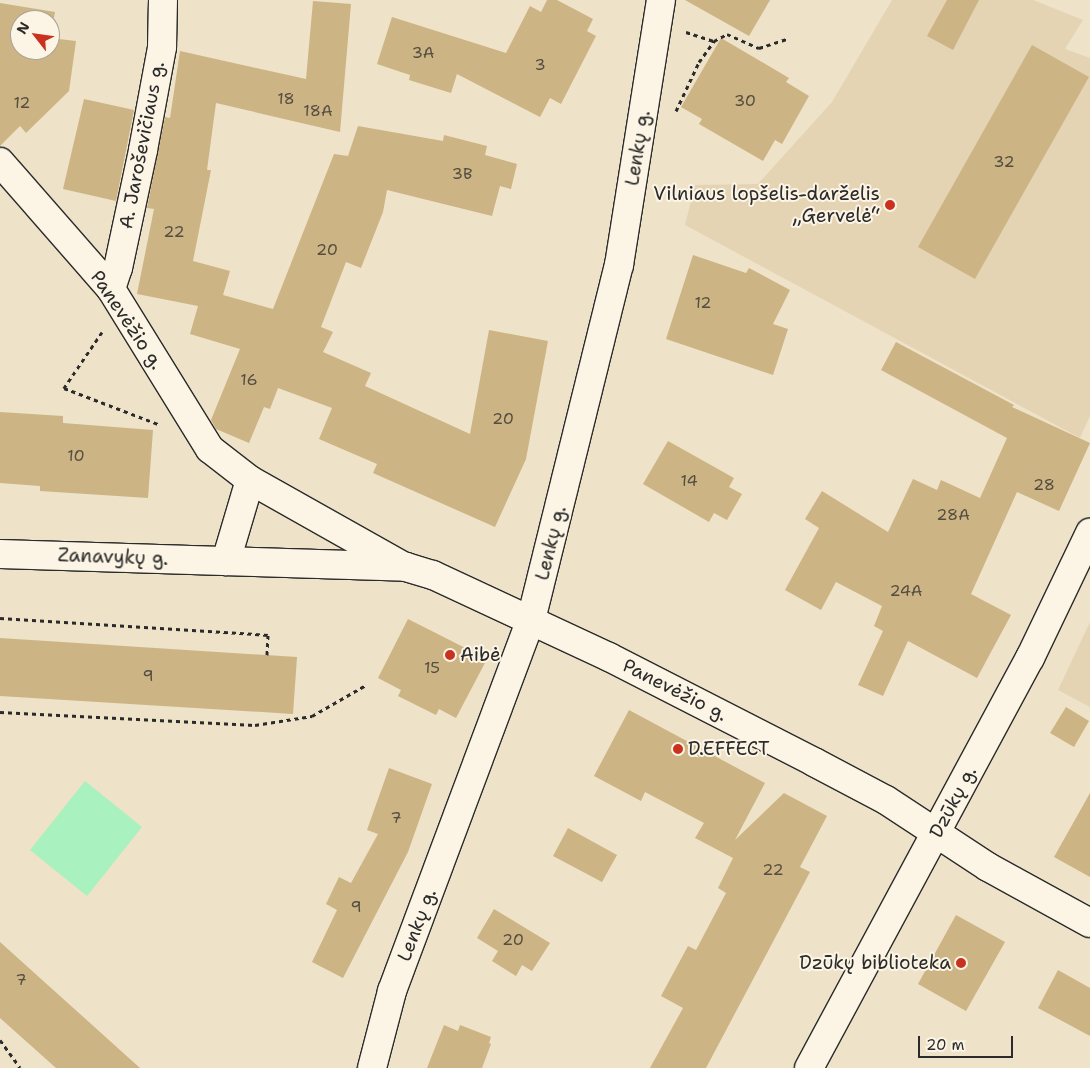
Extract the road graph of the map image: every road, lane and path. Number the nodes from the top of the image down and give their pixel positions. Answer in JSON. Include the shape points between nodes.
{"nodes":[{"id":1,"x":163,"y":0,"type":"edge"},
{"id":2,"x":661,"y":0,"type":"edge"},
{"id":3,"x":787,"y":39,"type":"dead end"},
{"id":4,"x":675,"y":113,"type":"dead end"},
{"id":5,"x":0,"y":162,"type":"edge"},
{"id":6,"x":116,"y":298,"type":"junction"},
{"id":7,"x":161,"y":425,"type":"dead end"},
{"id":8,"x":250,"y":480,"type":"junction"},
{"id":9,"x":1090,"y":533,"type":"edge"},
{"id":10,"x":0,"y":554,"type":"edge"},
{"id":11,"x":226,"y":560,"type":"junction"},
{"id":12,"x":406,"y":567,"type":"junction"},
{"id":13,"x":0,"y":618,"type":"edge"},
{"id":14,"x":531,"y":620,"type":"junction"},
{"id":15,"x":267,"y":655,"type":"dead end"},
{"id":16,"x":366,"y":685,"type":"dead end"},
{"id":17,"x":0,"y":712,"type":"edge"},
{"id":18,"x":936,"y":833,"type":"junction"},
{"id":19,"x":1090,"y":922,"type":"edge"},
{"id":20,"x":0,"y":1040,"type":"edge"},
{"id":21,"x":20,"y":1068,"type":"edge"},
{"id":22,"x":372,"y":1068,"type":"edge"},
{"id":23,"x":810,"y":1068,"type":"edge"}],
"edges":[{"from":1,"to":6,"type":"street","name":"A. Jaroševičiaus g.","via":[[160,56]]},
{"from":2,"to":14,"type":"street","name":"Lenkų g.","via":[[620,264]]},
{"from":3,"to":4,"type":"path","via":[[759,48],[728,34],[714,41],[699,62]]},
{"from":5,"to":6,"type":"street","name":"Panevėžio g."},
{"from":6,"to":7,"type":"path","via":[[64,388]]},
{"from":6,"to":8,"type":"street","name":"Panevėžio g.","via":[[210,449]]},
{"from":8,"to":11,"type":"street"},
{"from":8,"to":12,"type":"street","name":"Panevėžio g."},
{"from":9,"to":18,"type":"street","name":"Dzūkų g.","via":[[1030,658]]},
{"from":10,"to":11,"type":"street","name":"Zanavykų g."},
{"from":11,"to":12,"type":"street","name":"Panevėžio g."},
{"from":12,"to":14,"type":"street","name":"Panevėžio g.","via":[[433,574]]},
{"from":13,"to":15,"type":"path","via":[[268,635]]},
{"from":14,"to":18,"type":"street","name":"Panevėžio g.","via":[[814,762],[886,800]]},
{"from":14,"to":22,"type":"street","name":"Lenkų g.","via":[[392,991]]},
{"from":16,"to":17,"type":"path","via":[[312,716],[255,725]]},
{"from":18,"to":19,"type":"street","name":"Panevėžio g.","via":[[988,867]]},
{"from":18,"to":23,"type":"street","name":"Dzūkų g."},
{"from":20,"to":21,"type":"path"}]}
